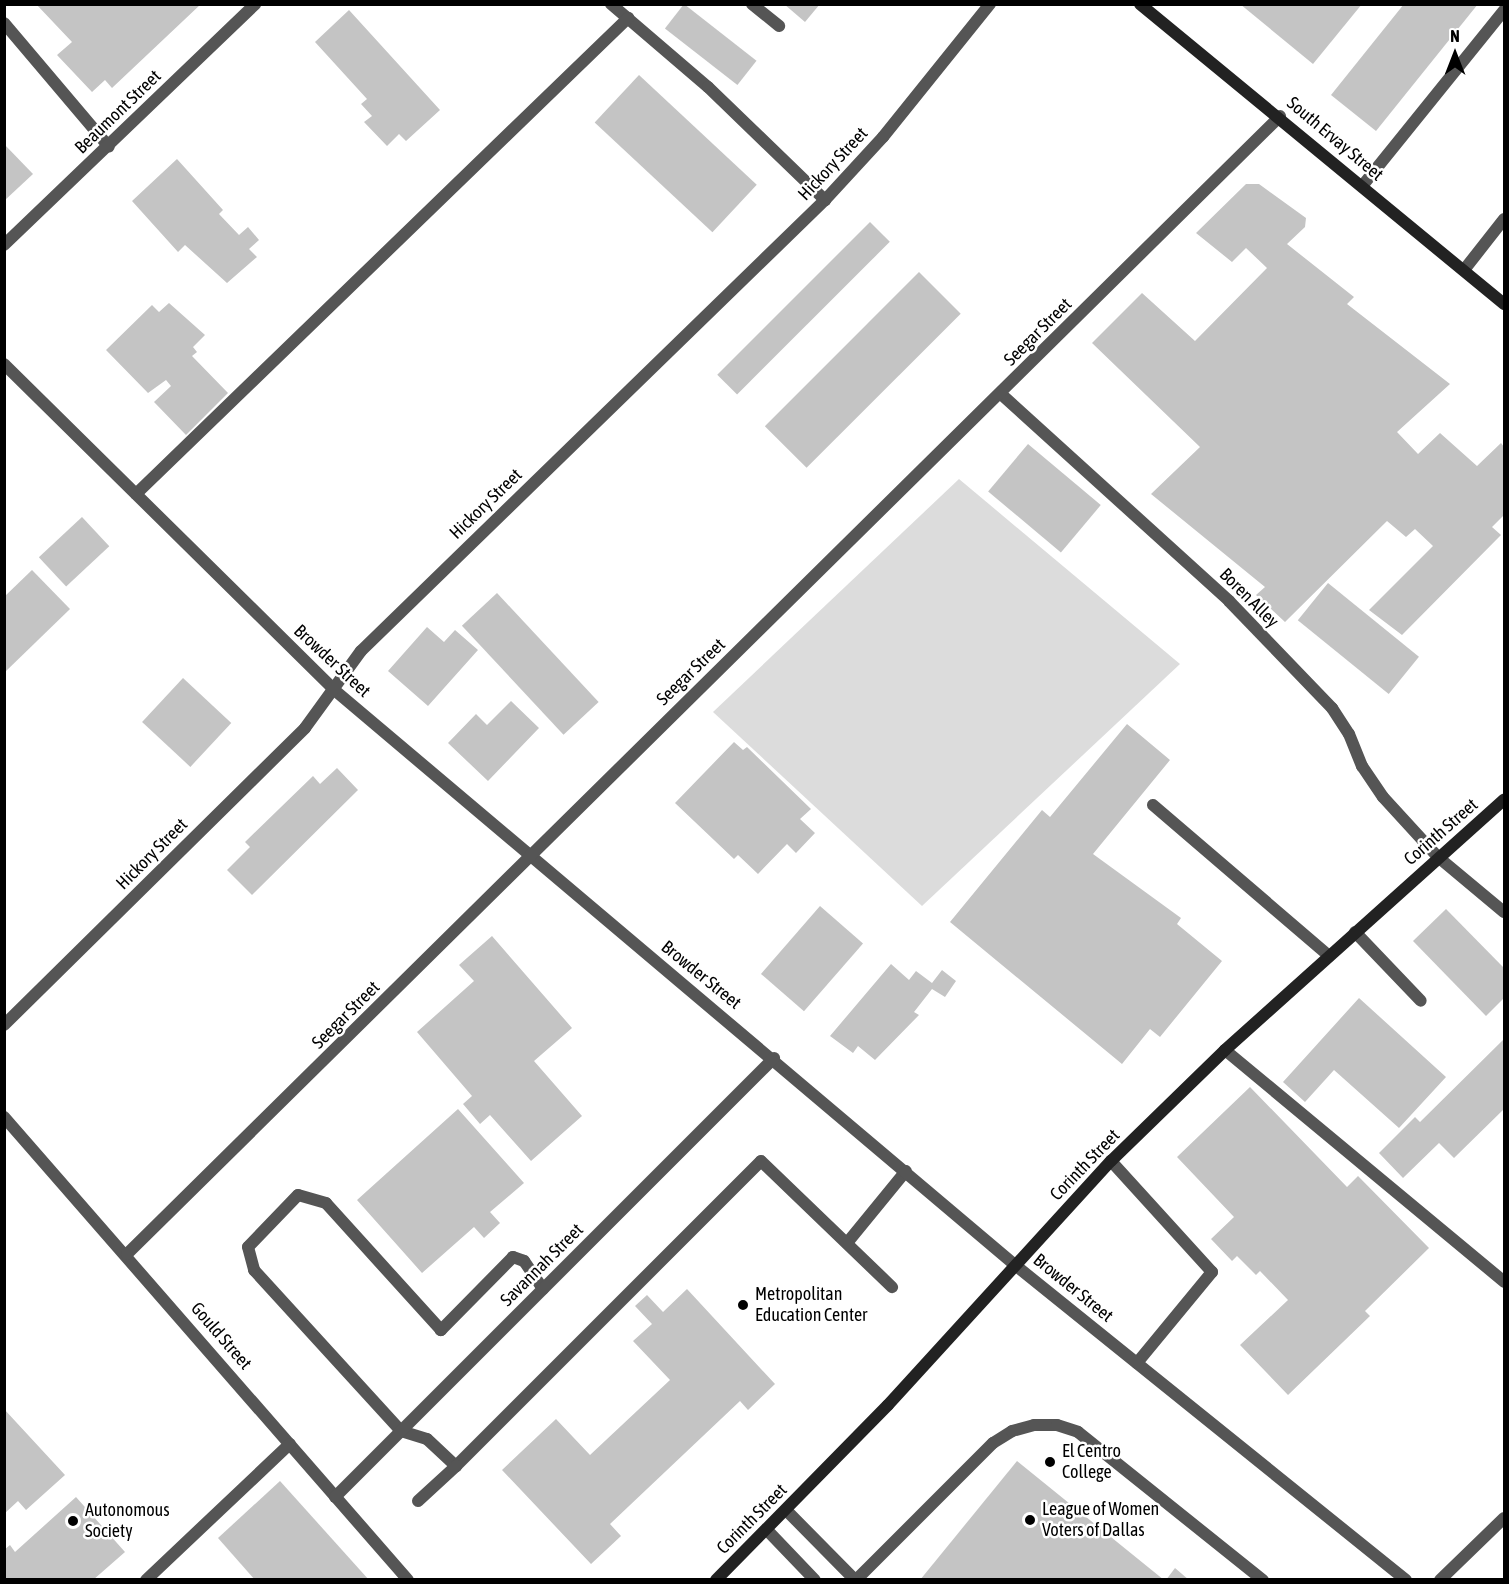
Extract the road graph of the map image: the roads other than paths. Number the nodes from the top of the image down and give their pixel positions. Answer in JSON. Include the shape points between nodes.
{"nodes":[{"id":1,"x":255,"y":4,"type":"edge"},
{"id":2,"x":611,"y":4,"type":"edge"},
{"id":3,"x":752,"y":4,"type":"edge"},
{"id":4,"x":990,"y":4,"type":"edge"},
{"id":5,"x":1140,"y":4,"type":"edge"},
{"id":6,"x":1504,"y":10,"type":"edge"},
{"id":7,"x":628,"y":18,"type":"junction"},
{"id":8,"x":4,"y":23,"type":"edge"},
{"id":9,"x":779,"y":26,"type":"dead end"},
{"id":10,"x":1280,"y":116,"type":"junction"},
{"id":11,"x":109,"y":147,"type":"junction"},
{"id":12,"x":1363,"y":185,"type":"junction"},
{"id":13,"x":825,"y":200,"type":"junction"},
{"id":14,"x":1504,"y":219,"type":"edge"},
{"id":15,"x":4,"y":245,"type":"edge"},
{"id":16,"x":1464,"y":270,"type":"junction"},
{"id":17,"x":1504,"y":304,"type":"edge"},
{"id":18,"x":4,"y":364,"type":"edge"},
{"id":19,"x":1001,"y":394,"type":"junction"},
{"id":20,"x":136,"y":494,"type":"junction"},
{"id":21,"x":332,"y":688,"type":"junction"},
{"id":22,"x":1504,"y":800,"type":"edge"},
{"id":23,"x":1153,"y":805,"type":"dead end"},
{"id":24,"x":529,"y":856,"type":"junction"},
{"id":25,"x":1438,"y":857,"type":"junction"},
{"id":26,"x":1504,"y":912,"type":"edge"},
{"id":27,"x":1355,"y":932,"type":"junction"},
{"id":28,"x":1329,"y":956,"type":"junction"},
{"id":29,"x":1421,"y":1001,"type":"dead end"},
{"id":30,"x":4,"y":1025,"type":"edge"},
{"id":31,"x":1225,"y":1050,"type":"junction"},
{"id":32,"x":774,"y":1058,"type":"junction"},
{"id":33,"x":4,"y":1117,"type":"edge"},
{"id":34,"x":1112,"y":1161,"type":"junction"},
{"id":35,"x":906,"y":1171,"type":"junction"},
{"id":36,"x":847,"y":1243,"type":"junction"},
{"id":37,"x":127,"y":1254,"type":"junction"},
{"id":38,"x":1015,"y":1265,"type":"junction"},
{"id":39,"x":1504,"y":1282,"type":"edge"},
{"id":40,"x":892,"y":1287,"type":"dead end"},
{"id":41,"x":543,"y":1290,"type":"junction"},
{"id":42,"x":1137,"y":1363,"type":"junction"},
{"id":43,"x":401,"y":1431,"type":"junction"},
{"id":44,"x":290,"y":1444,"type":"junction"},
{"id":45,"x":456,"y":1466,"type":"junction"},
{"id":46,"x":335,"y":1497,"type":"junction"},
{"id":47,"x":418,"y":1501,"type":"dead end"},
{"id":48,"x":787,"y":1510,"type":"junction"},
{"id":49,"x":1504,"y":1518,"type":"edge"},
{"id":50,"x":767,"y":1530,"type":"junction"},
{"id":51,"x":152,"y":1577,"type":"edge"},
{"id":52,"x":408,"y":1580,"type":"edge"},
{"id":53,"x":716,"y":1580,"type":"edge"},
{"id":54,"x":815,"y":1580,"type":"edge"},
{"id":55,"x":855,"y":1580,"type":"edge"},
{"id":56,"x":1263,"y":1580,"type":"edge"},
{"id":57,"x":1406,"y":1580,"type":"edge"},
{"id":58,"x":1440,"y":1580,"type":"edge"}],
"edges":[{"from":1,"to":11,"type":"street","name":"Beaumont Street"},
{"from":2,"to":7,"type":"street"},
{"from":3,"to":9,"type":"street"},
{"from":4,"to":13,"type":"street","name":"Hickory Street","via":[[883,137]]},
{"from":5,"to":10,"type":"main road","name":"South Ervay Street"},
{"from":6,"to":12,"type":"street"},
{"from":7,"to":13,"type":"street","via":[[708,87]]},
{"from":7,"to":20,"type":"street"},
{"from":8,"to":11,"type":"street"},
{"from":10,"to":12,"type":"main road","name":"South Ervay Street"},
{"from":10,"to":19,"type":"street","name":"Seegar Street"},
{"from":11,"to":15,"type":"street","name":"Beaumont Street"},
{"from":12,"to":16,"type":"main road","name":"South Ervay Street"},
{"from":13,"to":21,"type":"street","name":"Hickory Street","via":[[361,651]]},
{"from":14,"to":16,"type":"street"},
{"from":16,"to":17,"type":"main road","name":"South Ervay Street"},
{"from":18,"to":20,"type":"street","name":"Browder Street"},
{"from":19,"to":24,"type":"street","name":"Seegar Street"},
{"from":19,"to":25,"type":"street","name":"Boren Alley","via":[[1229,602],[1332,708],[1383,797]]},
{"from":20,"to":21,"type":"street","name":"Browder Street"},
{"from":21,"to":24,"type":"street","name":"Browder Street"},
{"from":21,"to":30,"type":"street","name":"Hickory Street","via":[[305,728]]},
{"from":22,"to":25,"type":"main road","name":"Corinth Street"},
{"from":23,"to":28,"type":"street"},
{"from":24,"to":32,"type":"street","name":"Browder Street"},
{"from":24,"to":37,"type":"street","name":"Seegar Street"},
{"from":25,"to":26,"type":"street","name":"Boren Alley"},
{"from":25,"to":27,"type":"main road","name":"Corinth Street"},
{"from":27,"to":28,"type":"main road","name":"Corinth Street"},
{"from":27,"to":29,"type":"street"},
{"from":28,"to":31,"type":"main road","name":"Corinth Street"},
{"from":31,"to":34,"type":"main road","name":"Corinth Street"},
{"from":31,"to":39,"type":"street"},
{"from":32,"to":35,"type":"street","name":"Browder Street"},
{"from":32,"to":41,"type":"street","name":"Savannah Street"},
{"from":33,"to":37,"type":"street","name":"Gould Street"},
{"from":34,"to":38,"type":"main road","name":"Corinth Street"},
{"from":34,"to":42,"type":"street","via":[[1212,1272]]},
{"from":35,"to":36,"type":"street"},
{"from":35,"to":38,"type":"street","name":"Browder Street"},
{"from":36,"to":40,"type":"street"},
{"from":36,"to":45,"type":"street","via":[[761,1161]]},
{"from":37,"to":44,"type":"street","name":"Gould Street"},
{"from":38,"to":42,"type":"street","name":"Browder Street"},
{"from":38,"to":48,"type":"main road","name":"Corinth Street"},
{"from":41,"to":43,"type":"street","name":"Savannah Street"},
{"from":41,"to":43,"type":"street","via":[[524,1261],[513,1257],[441,1330],[326,1203],[298,1195],[248,1247],[254,1270]]},
{"from":42,"to":57,"type":"street","name":"Browder Street"},
{"from":43,"to":45,"type":"street","via":[[427,1439]]},
{"from":43,"to":46,"type":"street","name":"Savannah Street"},
{"from":44,"to":46,"type":"street","name":"Gould Street"},
{"from":44,"to":51,"type":"street"},
{"from":45,"to":47,"type":"street"},
{"from":46,"to":52,"type":"street","name":"Gould Street"},
{"from":48,"to":50,"type":"main road","name":"Corinth Street"},
{"from":48,"to":55,"type":"street"},
{"from":49,"to":58,"type":"street"},
{"from":50,"to":53,"type":"main road","name":"Corinth Street"},
{"from":50,"to":54,"type":"street"},
{"from":55,"to":56,"type":"street","via":[[993,1443],[1012,1431],[1034,1425],[1057,1425],[1078,1432]]}]}
